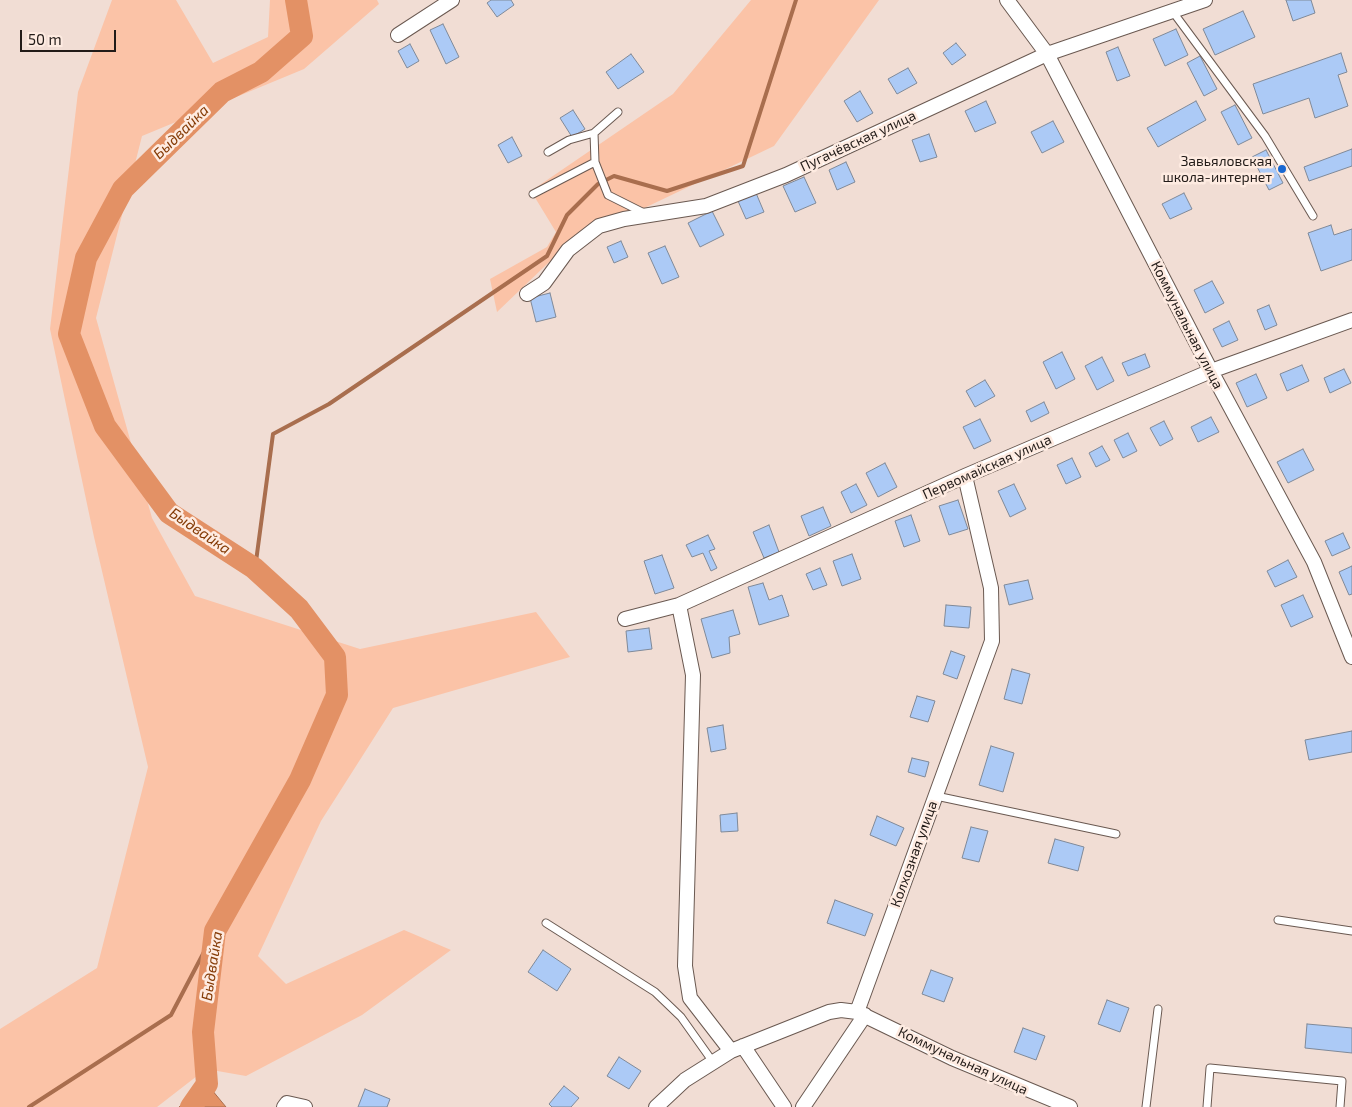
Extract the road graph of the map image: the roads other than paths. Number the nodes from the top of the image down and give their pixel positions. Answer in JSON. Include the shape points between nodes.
{"nodes":[{"id":1,"x":452,"y":0,"type":"edge"},
{"id":2,"x":1007,"y":0,"type":"edge"},
{"id":3,"x":1205,"y":0,"type":"edge"},
{"id":4,"x":1173,"y":12,"type":"junction"},
{"id":5,"x":398,"y":35,"type":"dead end"},
{"id":6,"x":1047,"y":54,"type":"junction"},
{"id":7,"x":618,"y":112,"type":"dead end"},
{"id":8,"x":594,"y":133,"type":"junction"},
{"id":9,"x":548,"y":152,"type":"dead end"},
{"id":10,"x":595,"y":162,"type":"junction"},
{"id":11,"x":533,"y":194,"type":"dead end"},
{"id":12,"x":648,"y":215,"type":"junction"},
{"id":13,"x":1313,"y":216,"type":"dead end"},
{"id":14,"x":527,"y":294,"type":"dead end"},
{"id":15,"x":1352,"y":320,"type":"edge"},
{"id":16,"x":1211,"y":371,"type":"junction"},
{"id":17,"x":964,"y":476,"type":"junction"},
{"id":18,"x":679,"y":605,"type":"junction"},
{"id":19,"x":625,"y":619,"type":"dead end"},
{"id":20,"x":1352,"y":657,"type":"edge"},
{"id":21,"x":936,"y":796,"type":"junction"},
{"id":22,"x":1116,"y":834,"type":"dead end"},
{"id":23,"x":1278,"y":920,"type":"dead end"},
{"id":24,"x":546,"y":923,"type":"dead end"},
{"id":25,"x":1352,"y":931,"type":"edge"},
{"id":26,"x":1158,"y":1009,"type":"dead end"},
{"id":27,"x":861,"y":1013,"type":"junction"},
{"id":28,"x":737,"y":1048,"type":"junction"},
{"id":29,"x":713,"y":1062,"type":"junction"},
{"id":30,"x":284,"y":1107,"type":"edge"},
{"id":31,"x":304,"y":1107,"type":"edge"},
{"id":32,"x":656,"y":1107,"type":"edge"},
{"id":33,"x":784,"y":1107,"type":"edge"},
{"id":34,"x":803,"y":1107,"type":"edge"},
{"id":35,"x":1070,"y":1107,"type":"edge"},
{"id":36,"x":1146,"y":1107,"type":"edge"},
{"id":37,"x":1207,"y":1107,"type":"edge"},
{"id":38,"x":1340,"y":1107,"type":"edge"}],
"edges":[{"from":1,"to":5,"type":"street"},
{"from":2,"to":6,"type":"street","name":"Коммунальная улица"},
{"from":3,"to":4,"type":"street","name":"Пугачёвская улица"},
{"from":4,"to":6,"type":"street","name":"Пугачёвская улица"},
{"from":4,"to":13,"type":"lane","via":[[1265,136]]},
{"from":6,"to":12,"type":"street","name":"Пугачёвская улица","via":[[786,175],[706,206]]},
{"from":6,"to":16,"type":"street","name":"Коммунальная улица"},
{"from":7,"to":8,"type":"lane"},
{"from":8,"to":9,"type":"lane","via":[[569,140]]},
{"from":8,"to":10,"type":"lane"},
{"from":10,"to":11,"type":"lane"},
{"from":10,"to":12,"type":"lane","via":[[608,195]]},
{"from":12,"to":14,"type":"street","name":"Пугачёвская улица","via":[[599,226],[568,250],[544,283]]},
{"from":15,"to":16,"type":"street","name":"Первомайская улица"},
{"from":16,"to":17,"type":"street","name":"Первомайская улица"},
{"from":16,"to":20,"type":"street","name":"Коммунальная улица","via":[[1314,562]]},
{"from":17,"to":18,"type":"street","name":"Первомайская улица"},
{"from":17,"to":21,"type":"street","name":"Колхозная улица","via":[[991,588],[992,641]]},
{"from":18,"to":19,"type":"street","name":"Первомайская улица"},
{"from":18,"to":28,"type":"street","via":[[693,675],[685,966],[690,998]]},
{"from":21,"to":22,"type":"lane"},
{"from":21,"to":27,"type":"street","name":"Колхозная улица"},
{"from":23,"to":25,"type":"lane"},
{"from":24,"to":29,"type":"lane","via":[[655,992],[682,1018]]},
{"from":26,"to":36,"type":"lane"},
{"from":27,"to":28,"type":"street","via":[[829,1012]]},
{"from":27,"to":34,"type":"street","name":"Колхозная улица"},
{"from":27,"to":35,"type":"street","name":"Коммунальная улица","via":[[952,1058]]},
{"from":28,"to":29,"type":"street"},
{"from":28,"to":33,"type":"street"},
{"from":29,"to":32,"type":"street","via":[[685,1080]]},
{"from":30,"to":31,"type":"street","via":[[288,1103]]},
{"from":37,"to":38,"type":"lane","via":[[1210,1068],[1342,1081]]}]}
